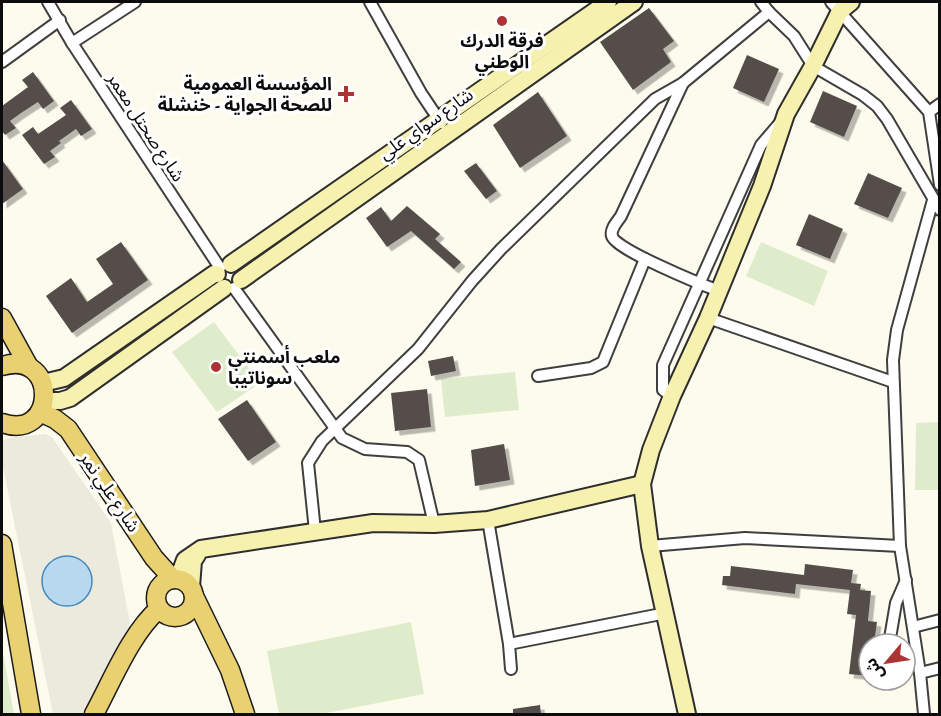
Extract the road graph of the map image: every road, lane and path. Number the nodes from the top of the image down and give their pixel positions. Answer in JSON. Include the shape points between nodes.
{"nodes":[{"id":1,"x":48,"y":2,"type":"edge"},
{"id":2,"x":135,"y":2,"type":"edge"},
{"id":3,"x":370,"y":2,"type":"edge"},
{"id":4,"x":634,"y":2,"type":"edge"},
{"id":5,"x":761,"y":2,"type":"edge"},
{"id":6,"x":840,"y":5,"type":"edge"},
{"id":7,"x":608,"y":7,"type":"edge"},
{"id":8,"x":769,"y":12,"type":"junction"},
{"id":9,"x":60,"y":20,"type":"junction"},
{"id":10,"x":72,"y":43,"type":"junction"},
{"id":11,"x":2,"y":62,"type":"edge"},
{"id":12,"x":813,"y":66,"type":"junction"},
{"id":13,"x":683,"y":83,"type":"junction"},
{"id":14,"x":939,"y":104,"type":"edge"},
{"id":15,"x":929,"y":112,"type":"junction"},
{"id":16,"x":786,"y":114,"type":"junction"},
{"id":17,"x":444,"y":126,"type":"junction"},
{"id":18,"x":939,"y":185,"type":"edge"},
{"id":19,"x":933,"y":200,"type":"junction"},
{"id":20,"x":939,"y":210,"type":"edge"},
{"id":21,"x":645,"y":259,"type":"junction"},
{"id":22,"x":228,"y":277,"type":"junction"},
{"id":23,"x":700,"y":283,"type":"junction"},
{"id":24,"x":719,"y":291,"type":"junction"},
{"id":25,"x":2,"y":318,"type":"edge"},
{"id":26,"x":708,"y":318,"type":"junction"},
{"id":27,"x":4,"y":360,"type":"edge"},
{"id":28,"x":29,"y":368,"type":"junction"},
{"id":29,"x":538,"y":376,"type":"dead end"},
{"id":30,"x":893,"y":382,"type":"junction"},
{"id":31,"x":42,"y":383,"type":"junction"},
{"id":32,"x":672,"y":396,"type":"junction"},
{"id":33,"x":42,"y":407,"type":"junction"},
{"id":34,"x":2,"y":423,"type":"edge"},
{"id":35,"x":336,"y":429,"type":"junction"},
{"id":36,"x":642,"y":484,"type":"junction"},
{"id":37,"x":488,"y":520,"type":"junction"},
{"id":38,"x":434,"y":524,"type":"junction"},
{"id":39,"x":315,"y":531,"type":"junction"},
{"id":40,"x":2,"y":543,"type":"edge"},
{"id":41,"x":650,"y":546,"type":"junction"},
{"id":42,"x":900,"y":546,"type":"junction"},
{"id":43,"x":906,"y":580,"type":"junction"},
{"id":44,"x":184,"y":585,"type":"junction"},
{"id":45,"x":159,"y":609,"type":"junction"},
{"id":46,"x":666,"y":613,"type":"junction"},
{"id":47,"x":184,"y":615,"type":"junction"},
{"id":48,"x":939,"y":620,"type":"edge"},
{"id":49,"x":913,"y":627,"type":"junction"},
{"id":50,"x":891,"y":632,"type":"edge"},
{"id":51,"x":509,"y":644,"type":"junction"},
{"id":52,"x":939,"y":668,"type":"edge"},
{"id":53,"x":511,"y":669,"type":"dead end"},
{"id":54,"x":920,"y":673,"type":"junction"},
{"id":55,"x":31,"y":714,"type":"edge"},
{"id":56,"x":94,"y":714,"type":"edge"},
{"id":57,"x":234,"y":714,"type":"edge"},
{"id":58,"x":245,"y":714,"type":"edge"},
{"id":59,"x":687,"y":714,"type":"edge"},
{"id":60,"x":924,"y":714,"type":"edge"}],
"edges":[{"from":1,"to":9,"type":"street","name":"شارع صحتل معمر"},
{"from":2,"to":10,"type":"street"},
{"from":3,"to":17,"type":"street"},
{"from":4,"to":7,"type":"main road","name":"شارع سواي علي"},
{"from":5,"to":8,"type":"street"},
{"from":6,"to":12,"type":"main road"},
{"from":6,"to":15,"type":"street"},
{"from":7,"to":17,"type":"main road","name":"شارع سواي علي"},
{"from":8,"to":12,"type":"street","via":[[794,36]]},
{"from":8,"to":13,"type":"street"},
{"from":9,"to":10,"type":"street","name":"شارع صحتل معمر"},
{"from":9,"to":11,"type":"street"},
{"from":10,"to":22,"type":"street","name":"شارع صحتل معمر"},
{"from":12,"to":16,"type":"main road"},
{"from":12,"to":19,"type":"street","via":[[877,106]]},
{"from":13,"to":21,"type":"street","via":[[611,235],[615,243]]},
{"from":13,"to":35,"type":"street","via":[[655,99],[543,206],[472,281],[418,349]]},
{"from":14,"to":15,"type":"street"},
{"from":15,"to":18,"type":"street"},
{"from":16,"to":23,"type":"street","via":[[761,145]]},
{"from":16,"to":24,"type":"main road","via":[[762,186]]},
{"from":17,"to":22,"type":"main road","name":"شارع سواي علي"},
{"from":19,"to":20,"type":"street"},
{"from":19,"to":30,"type":"street","via":[[897,330]]},
{"from":21,"to":23,"type":"street"},
{"from":21,"to":29,"type":"street","via":[[603,362],[591,368]]},
{"from":22,"to":31,"type":"main road","name":"شارع سواي علي","via":[[214,274],[64,378]]},
{"from":22,"to":33,"type":"main road","name":"شارع سواي علي","via":[[70,398]]},
{"from":22,"to":35,"type":"street","name":"شارع صحتل معمر"},
{"from":23,"to":24,"type":"street"},
{"from":23,"to":32,"type":"street","via":[[663,365],[663,390]]},
{"from":24,"to":26,"type":"main road"},
{"from":25,"to":28,"type":"main road"},
{"from":26,"to":30,"type":"street"},
{"from":26,"to":32,"type":"main road"},
{"from":27,"to":28,"type":"main road"},
{"from":28,"to":31,"type":"main road"},
{"from":30,"to":42,"type":"street"},
{"from":31,"to":33,"type":"main road"},
{"from":32,"to":36,"type":"main road"},
{"from":33,"to":34,"type":"main road","via":[[33,420],[24,424]]},
{"from":33,"to":44,"type":"main road","name":"شارع علي نمر","via":[[68,429],[154,558]]},
{"from":35,"to":38,"type":"street","name":"شارع صحتل معمر","via":[[342,438],[365,449],[407,452],[419,460]]},
{"from":35,"to":39,"type":"street","via":[[322,441],[308,463]]},
{"from":36,"to":37,"type":"main road"},
{"from":36,"to":41,"type":"main road"},
{"from":37,"to":38,"type":"main road"},
{"from":37,"to":51,"type":"street"},
{"from":38,"to":39,"type":"main road","via":[[373,523]]},
{"from":39,"to":44,"type":"main road","via":[[201,549]]},
{"from":40,"to":55,"type":"main road"},
{"from":41,"to":42,"type":"street","via":[[745,538]]},
{"from":41,"to":46,"type":"main road"},
{"from":42,"to":43,"type":"street"},
{"from":43,"to":49,"type":"street"},
{"from":43,"to":50,"type":"street","via":[[896,603]]},
{"from":44,"to":45,"type":"main road","via":[[163,583],[157,592]]},
{"from":44,"to":47,"type":"main road","via":[[192,607]]},
{"from":44,"to":58,"type":"main road","name":"شارع علي نمر","via":[[230,670]]},
{"from":45,"to":47,"type":"main road","via":[[173,618]]},
{"from":45,"to":56,"type":"main road","via":[[136,636]]},
{"from":46,"to":51,"type":"street"},
{"from":46,"to":59,"type":"main road"},
{"from":47,"to":57,"type":"main road","via":[[204,637],[223,676]]},
{"from":48,"to":49,"type":"street"},
{"from":49,"to":54,"type":"street"},
{"from":51,"to":53,"type":"street"},
{"from":52,"to":54,"type":"street"},
{"from":54,"to":60,"type":"street"}]}
